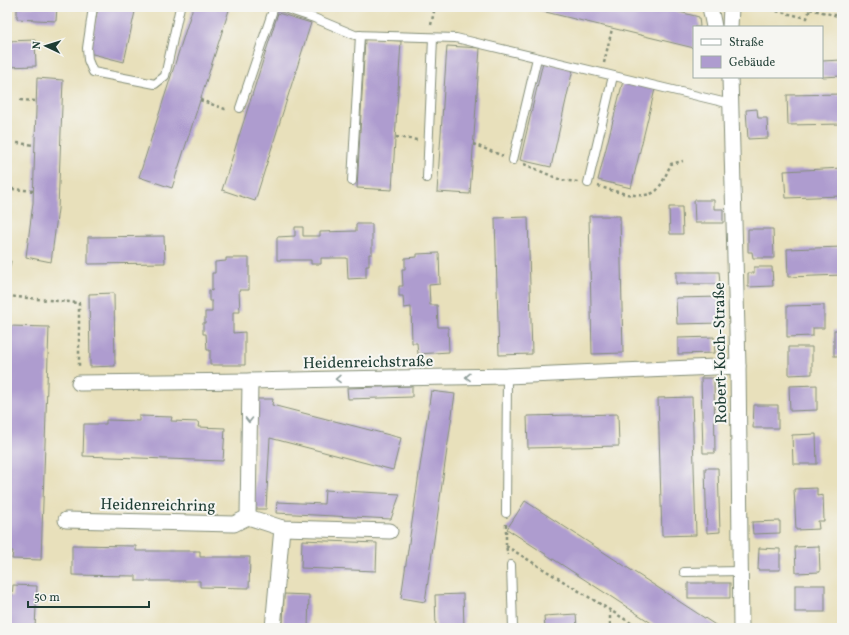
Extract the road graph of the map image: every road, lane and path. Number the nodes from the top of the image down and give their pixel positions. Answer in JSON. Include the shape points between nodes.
{"nodes":[{"id":1,"x":93,"y":7,"type":"edge"},
{"id":2,"x":180,"y":7,"type":"edge"},
{"id":3,"x":274,"y":7,"type":"edge"},
{"id":4,"x":281,"y":7,"type":"edge"},
{"id":5,"x":435,"y":7,"type":"edge"},
{"id":6,"x":710,"y":7,"type":"edge"},
{"id":7,"x":731,"y":7,"type":"edge"},
{"id":8,"x":759,"y":7,"type":"edge"},
{"id":9,"x":803,"y":7,"type":"edge"},
{"id":10,"x":810,"y":9,"type":"junction"},
{"id":11,"x":842,"y":17,"type":"edge"},
{"id":12,"x":714,"y":26,"type":"edge"},
{"id":13,"x":730,"y":26,"type":"edge"},
{"id":14,"x":612,"y":29,"type":"dead end"},
{"id":15,"x":360,"y":35,"type":"junction"},
{"id":16,"x":430,"y":38,"type":"junction"},
{"id":17,"x":537,"y":58,"type":"junction"},
{"id":18,"x":601,"y":73,"type":"junction"},
{"id":19,"x":613,"y":76,"type":"junction"},
{"id":20,"x":730,"y":78,"type":"edge"},
{"id":21,"x":20,"y":100,"type":"dead end"},
{"id":22,"x":200,"y":100,"type":"dead end"},
{"id":23,"x":36,"y":101,"type":"dead end"},
{"id":24,"x":731,"y":104,"type":"junction"},
{"id":25,"x":240,"y":108,"type":"joint"},
{"id":26,"x":396,"y":137,"type":"dead end"},
{"id":27,"x":429,"y":141,"type":"junction"},
{"id":28,"x":16,"y":143,"type":"dead end"},
{"id":29,"x":35,"y":145,"type":"dead end"},
{"id":30,"x":513,"y":160,"type":"dead end"},
{"id":31,"x":427,"y":178,"type":"dead end"},
{"id":32,"x":352,"y":181,"type":"dead end"},
{"id":33,"x":588,"y":183,"type":"dead end"},
{"id":34,"x":12,"y":189,"type":"dead end"},
{"id":35,"x":34,"y":190,"type":"dead end"},
{"id":36,"x":7,"y":296,"type":"edge"},
{"id":37,"x":738,"y":366,"type":"junction"},
{"id":38,"x":507,"y":376,"type":"junction"},
{"id":39,"x":250,"y":381,"type":"junction"},
{"id":40,"x":79,"y":383,"type":"joint"},
{"id":41,"x":506,"y":513,"type":"joint"},
{"id":42,"x":248,"y":517,"type":"junction"},
{"id":43,"x":66,"y":520,"type":"dead end"},
{"id":44,"x":282,"y":528,"type":"junction"},
{"id":45,"x":390,"y":531,"type":"dead end"},
{"id":46,"x":506,"y":546,"type":"junction"},
{"id":47,"x":511,"y":565,"type":"joint"},
{"id":48,"x":741,"y":570,"type":"junction"},
{"id":49,"x":684,"y":572,"type":"dead end"},
{"id":50,"x":610,"y":610,"type":"junction"},
{"id":51,"x":273,"y":628,"type":"edge"},
{"id":52,"x":513,"y":628,"type":"edge"},
{"id":53,"x":610,"y":628,"type":"edge"},
{"id":54,"x":639,"y":628,"type":"edge"},
{"id":55,"x":741,"y":628,"type":"edge"}],
"edges":[{"from":1,"to":2,"type":"lane","via":[[87,48],[93,72],[154,84],[165,76]]},
{"from":3,"to":25,"type":"lane"},
{"from":4,"to":15,"type":"lane"},
{"from":5,"to":16,"type":"path"},
{"from":6,"to":12,"type":"street"},
{"from":7,"to":13,"type":"street"},
{"from":8,"to":10,"type":"path","via":[[807,18]]},
{"from":9,"to":10,"type":"path"},
{"from":10,"to":11,"type":"path"},
{"from":14,"to":18,"type":"path"},
{"from":15,"to":16,"type":"lane"},
{"from":15,"to":32,"type":"lane"},
{"from":16,"to":17,"type":"lane","via":[[456,38]]},
{"from":16,"to":27,"type":"lane"},
{"from":17,"to":18,"type":"lane"},
{"from":17,"to":30,"type":"lane"},
{"from":18,"to":19,"type":"lane"},
{"from":19,"to":24,"type":"lane"},
{"from":19,"to":33,"type":"lane"},
{"from":20,"to":24,"type":"street","name":"Robert-Koch-Straße"},
{"from":21,"to":23,"type":"path"},
{"from":22,"to":25,"type":"path","via":[[224,109]]},
{"from":24,"to":37,"type":"street","name":"Robert-Koch-Straße"},
{"from":26,"to":27,"type":"path"},
{"from":27,"to":31,"type":"lane"},
{"from":28,"to":29,"type":"path"},
{"from":34,"to":35,"type":"path"},
{"from":36,"to":40,"type":"path","via":[[79,303]]},
{"from":37,"to":38,"type":"street","name":"Heidenreichstraße"},
{"from":37,"to":48,"type":"street","name":"Robert-Koch-Straße"},
{"from":38,"to":39,"type":"street","name":"Heidenreichstraße","one_way":true},
{"from":38,"to":41,"type":"lane"},
{"from":39,"to":40,"type":"street","name":"Heidenreichstraße"},
{"from":39,"to":42,"type":"street","one_way":true},
{"from":41,"to":46,"type":"path"},
{"from":42,"to":43,"type":"street","name":"Heidenreichring","via":[[234,524]]},
{"from":42,"to":44,"type":"street"},
{"from":44,"to":45,"type":"street"},
{"from":44,"to":51,"type":"street"},
{"from":46,"to":47,"type":"path"},
{"from":46,"to":50,"type":"path"},
{"from":47,"to":52,"type":"lane"},
{"from":48,"to":49,"type":"lane"},
{"from":48,"to":55,"type":"street","name":"Robert-Koch-Straße"},
{"from":50,"to":53,"type":"path"},
{"from":50,"to":54,"type":"path"}]}
